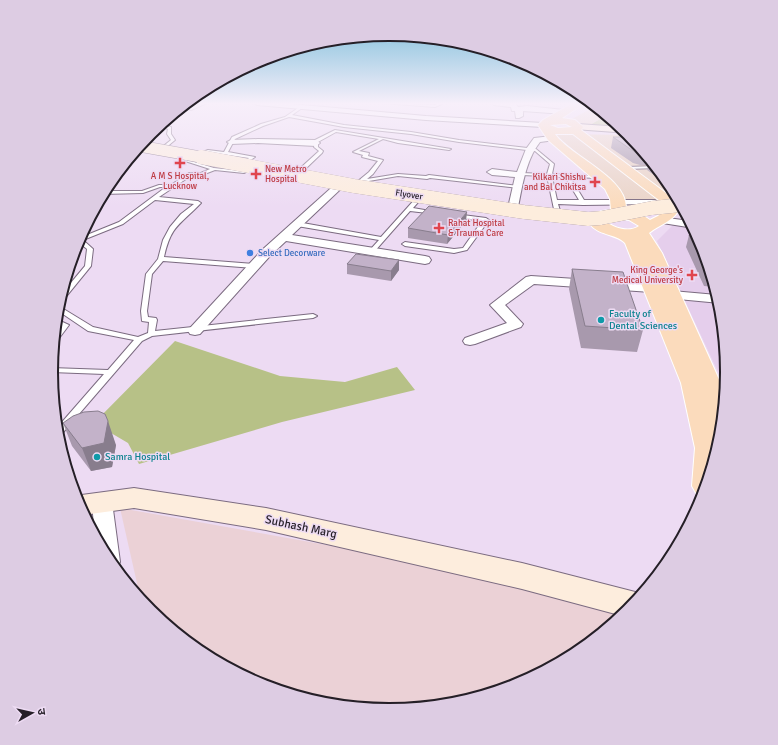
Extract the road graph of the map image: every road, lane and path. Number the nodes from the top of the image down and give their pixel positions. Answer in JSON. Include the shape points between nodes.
{"nodes":[{"id":1,"x":172,"y":138,"type":"edge"},
{"id":2,"x":234,"y":138,"type":"edge"},
{"id":3,"x":321,"y":138,"type":"edge"},
{"id":4,"x":383,"y":138,"type":"joint"},
{"id":5,"x":440,"y":138,"type":"edge"},
{"id":6,"x":539,"y":138,"type":"edge"},
{"id":7,"x":558,"y":138,"type":"edge"},
{"id":8,"x":589,"y":138,"type":"edge"},
{"id":9,"x":231,"y":142,"type":"junction"},
{"id":10,"x":316,"y":143,"type":"junction"},
{"id":11,"x":146,"y":147,"type":"edge"},
{"id":12,"x":146,"y":147,"type":"edge"},
{"id":13,"x":147,"y":147,"type":"edge"},
{"id":14,"x":163,"y":149,"type":"junction"},
{"id":15,"x":449,"y":149,"type":"dead end"},
{"id":16,"x":530,"y":149,"type":"junction"},
{"id":17,"x":225,"y":153,"type":"junction"},
{"id":18,"x":195,"y":156,"type":"junction"},
{"id":19,"x":247,"y":166,"type":"junction"},
{"id":20,"x":649,"y":167,"type":"edge"},
{"id":21,"x":627,"y":168,"type":"junction"},
{"id":22,"x":214,"y":169,"type":"junction"},
{"id":23,"x":492,"y":172,"type":"dead end"},
{"id":24,"x":298,"y":174,"type":"junction"},
{"id":25,"x":521,"y":174,"type":"junction"},
{"id":26,"x":549,"y":175,"type":"junction"},
{"id":27,"x":567,"y":176,"type":"junction"},
{"id":28,"x":600,"y":177,"type":"junction"},
{"id":29,"x":351,"y":184,"type":"junction"},
{"id":30,"x":172,"y":186,"type":"junction"},
{"id":31,"x":519,"y":187,"type":"junction"},
{"id":32,"x":110,"y":193,"type":"edge"},
{"id":33,"x":154,"y":198,"type":"junction"},
{"id":34,"x":671,"y":198,"type":"edge"},
{"id":35,"x":418,"y":199,"type":"junction"},
{"id":36,"x":583,"y":203,"type":"junction"},
{"id":37,"x":674,"y":203,"type":"edge"},
{"id":38,"x":674,"y":204,"type":"edge"},
{"id":39,"x":675,"y":206,"type":"edge"},
{"id":40,"x":557,"y":208,"type":"junction"},
{"id":41,"x":409,"y":209,"type":"junction"},
{"id":42,"x":617,"y":209,"type":"junction"},
{"id":43,"x":512,"y":210,"type":"junction"},
{"id":44,"x":440,"y":214,"type":"edge"},
{"id":45,"x":448,"y":215,"type":"edge"},
{"id":46,"x":488,"y":215,"type":"junction"},
{"id":47,"x":599,"y":219,"type":"junction"},
{"id":48,"x":660,"y":220,"type":"junction"},
{"id":49,"x":684,"y":223,"type":"edge"},
{"id":50,"x":297,"y":224,"type":"junction"},
{"id":51,"x":637,"y":231,"type":"junction"},
{"id":52,"x":88,"y":236,"type":"edge"},
{"id":53,"x":283,"y":237,"type":"junction"},
{"id":54,"x":383,"y":239,"type":"junction"},
{"id":55,"x":84,"y":243,"type":"edge"},
{"id":56,"x":405,"y":244,"type":"dead end"},
{"id":57,"x":372,"y":251,"type":"junction"},
{"id":58,"x":161,"y":259,"type":"junction"},
{"id":59,"x":425,"y":260,"type":"dead end"},
{"id":60,"x":254,"y":266,"type":"junction"},
{"id":61,"x":652,"y":288,"type":"junction"},
{"id":62,"x":68,"y":290,"type":"edge"},
{"id":63,"x":672,"y":295,"type":"junction"},
{"id":64,"x":712,"y":298,"type":"edge"},
{"id":65,"x":63,"y":311,"type":"edge"},
{"id":66,"x":313,"y":316,"type":"dead end"},
{"id":67,"x":61,"y":323,"type":"edge"},
{"id":68,"x":195,"y":331,"type":"junction"},
{"id":69,"x":60,"y":332,"type":"edge"},
{"id":70,"x":151,"y":334,"type":"junction"},
{"id":71,"x":139,"y":338,"type":"junction"},
{"id":72,"x":470,"y":341,"type":"dead end"},
{"id":73,"x":686,"y":348,"type":"junction"},
{"id":74,"x":58,"y":370,"type":"edge"},
{"id":75,"x":110,"y":372,"type":"junction"},
{"id":76,"x":719,"y":407,"type":"edge"},
{"id":77,"x":62,"y":427,"type":"edge"},
{"id":78,"x":707,"y":465,"type":"edge"},
{"id":79,"x":90,"y":503,"type":"edge"},
{"id":80,"x":100,"y":534,"type":"edge"},
{"id":81,"x":522,"y":576,"type":"junction"},
{"id":82,"x":637,"y":592,"type":"edge"},
{"id":83,"x":627,"y":603,"type":"edge"}],
"edges":[{"from":1,"to":14,"type":"lane","via":[[173,140]]},
{"from":2,"to":9,"type":"lane"},
{"from":3,"to":10,"type":"lane","via":[[316,140]]},
{"from":4,"to":15,"type":"lane"},
{"from":4,"to":29,"type":"lane","via":[[355,152],[381,160],[371,173]]},
{"from":5,"to":16,"type":"lane"},
{"from":6,"to":16,"type":"street"},
{"from":7,"to":28,"type":"main road"},
{"from":8,"to":21,"type":"main road"},
{"from":9,"to":10,"type":"street"},
{"from":9,"to":17,"type":"lane"},
{"from":10,"to":24,"type":"lane","via":[[320,153]]},
{"from":11,"to":18,"type":"main road"},
{"from":12,"to":38,"type":"main road","name":"Flyover","bridge":true,"via":[[354,186],[509,210],[588,219]]},
{"from":13,"to":14,"type":"main road"},
{"from":14,"to":18,"type":"main road"},
{"from":16,"to":25,"type":"street"},
{"from":16,"to":26,"type":"lane","via":[[536,150],[552,164]]},
{"from":17,"to":18,"type":"lane","via":[[208,151]]},
{"from":17,"to":19,"type":"lane","via":[[253,157]]},
{"from":18,"to":19,"type":"main road"},
{"from":18,"to":22,"type":"lane","via":[[187,161]]},
{"from":19,"to":22,"type":"lane","via":[[244,172]]},
{"from":19,"to":24,"type":"main road"},
{"from":19,"to":29,"type":"main road"},
{"from":20,"to":21,"type":"lane"},
{"from":21,"to":34,"type":"main road"},
{"from":22,"to":30,"type":"lane","via":[[202,174],[191,174]]},
{"from":23,"to":25,"type":"street"},
{"from":24,"to":29,"type":"main road"},
{"from":25,"to":26,"type":"lane"},
{"from":25,"to":31,"type":"street"},
{"from":26,"to":27,"type":"lane"},
{"from":26,"to":40,"type":"lane"},
{"from":27,"to":28,"type":"lane"},
{"from":27,"to":36,"type":"lane"},
{"from":28,"to":42,"type":"main road","via":[[611,187]]},
{"from":29,"to":31,"type":"lane","via":[[398,175],[427,178],[429,176]]},
{"from":29,"to":35,"type":"main road"},
{"from":29,"to":43,"type":"main road"},
{"from":29,"to":50,"type":"street"},
{"from":30,"to":32,"type":"lane","via":[[159,186],[143,192]]},
{"from":30,"to":33,"type":"lane"},
{"from":31,"to":43,"type":"street"},
{"from":33,"to":52,"type":"lane","via":[[121,224]]},
{"from":33,"to":58,"type":"lane","via":[[198,203],[177,220],[164,241]]},
{"from":35,"to":41,"type":"lane"},
{"from":35,"to":46,"type":"main road"},
{"from":36,"to":40,"type":"lane"},
{"from":36,"to":42,"type":"lane"},
{"from":37,"to":42,"type":"lane"},
{"from":39,"to":48,"type":"main road"},
{"from":40,"to":43,"type":"main road"},
{"from":40,"to":47,"type":"main road"},
{"from":41,"to":44,"type":"lane"},
{"from":41,"to":54,"type":"lane"},
{"from":42,"to":47,"type":"main road"},
{"from":42,"to":51,"type":"main road","via":[[643,221]]},
{"from":43,"to":46,"type":"main road"},
{"from":43,"to":47,"type":"main road"},
{"from":45,"to":46,"type":"lane"},
{"from":46,"to":56,"type":"lane","via":[[468,246],[461,251]]},
{"from":47,"to":51,"type":"main road","via":[[601,227],[607,230]]},
{"from":48,"to":49,"type":"street"},
{"from":48,"to":51,"type":"main road"},
{"from":50,"to":53,"type":"street"},
{"from":50,"to":54,"type":"lane"},
{"from":51,"to":61,"type":"main road","via":[[632,241]]},
{"from":51,"to":63,"type":"main road","via":[[654,252]]},
{"from":53,"to":57,"type":"street"},
{"from":53,"to":60,"type":"street"},
{"from":54,"to":57,"type":"lane"},
{"from":55,"to":62,"type":"lane","via":[[90,248],[88,266]]},
{"from":57,"to":59,"type":"street"},
{"from":58,"to":60,"type":"lane"},
{"from":58,"to":70,"type":"lane","via":[[149,274],[144,311],[145,319],[153,320]]},
{"from":60,"to":68,"type":"street"},
{"from":61,"to":72,"type":"street","via":[[532,280],[497,305],[516,324]]},
{"from":61,"to":73,"type":"main road"},
{"from":63,"to":64,"type":"street"},
{"from":63,"to":73,"type":"main road"},
{"from":65,"to":71,"type":"lane","via":[[91,329]]},
{"from":66,"to":68,"type":"lane"},
{"from":67,"to":69,"type":"lane","via":[[65,325]]},
{"from":68,"to":70,"type":"lane"},
{"from":70,"to":71,"type":"lane"},
{"from":71,"to":75,"type":"lane"},
{"from":73,"to":76,"type":"main road","via":[[711,384]]},
{"from":73,"to":78,"type":"main road","via":[[708,448]]},
{"from":74,"to":75,"type":"lane"},
{"from":75,"to":77,"type":"lane"},
{"from":79,"to":80,"type":"street"},
{"from":79,"to":81,"type":"main road","name":"Subhash Marg","via":[[134,498],[266,519]]},
{"from":81,"to":82,"type":"main road","name":"Subhash Marg","via":[[559,576]]},
{"from":81,"to":83,"type":"main road","name":"Subhash Marg"}]}
